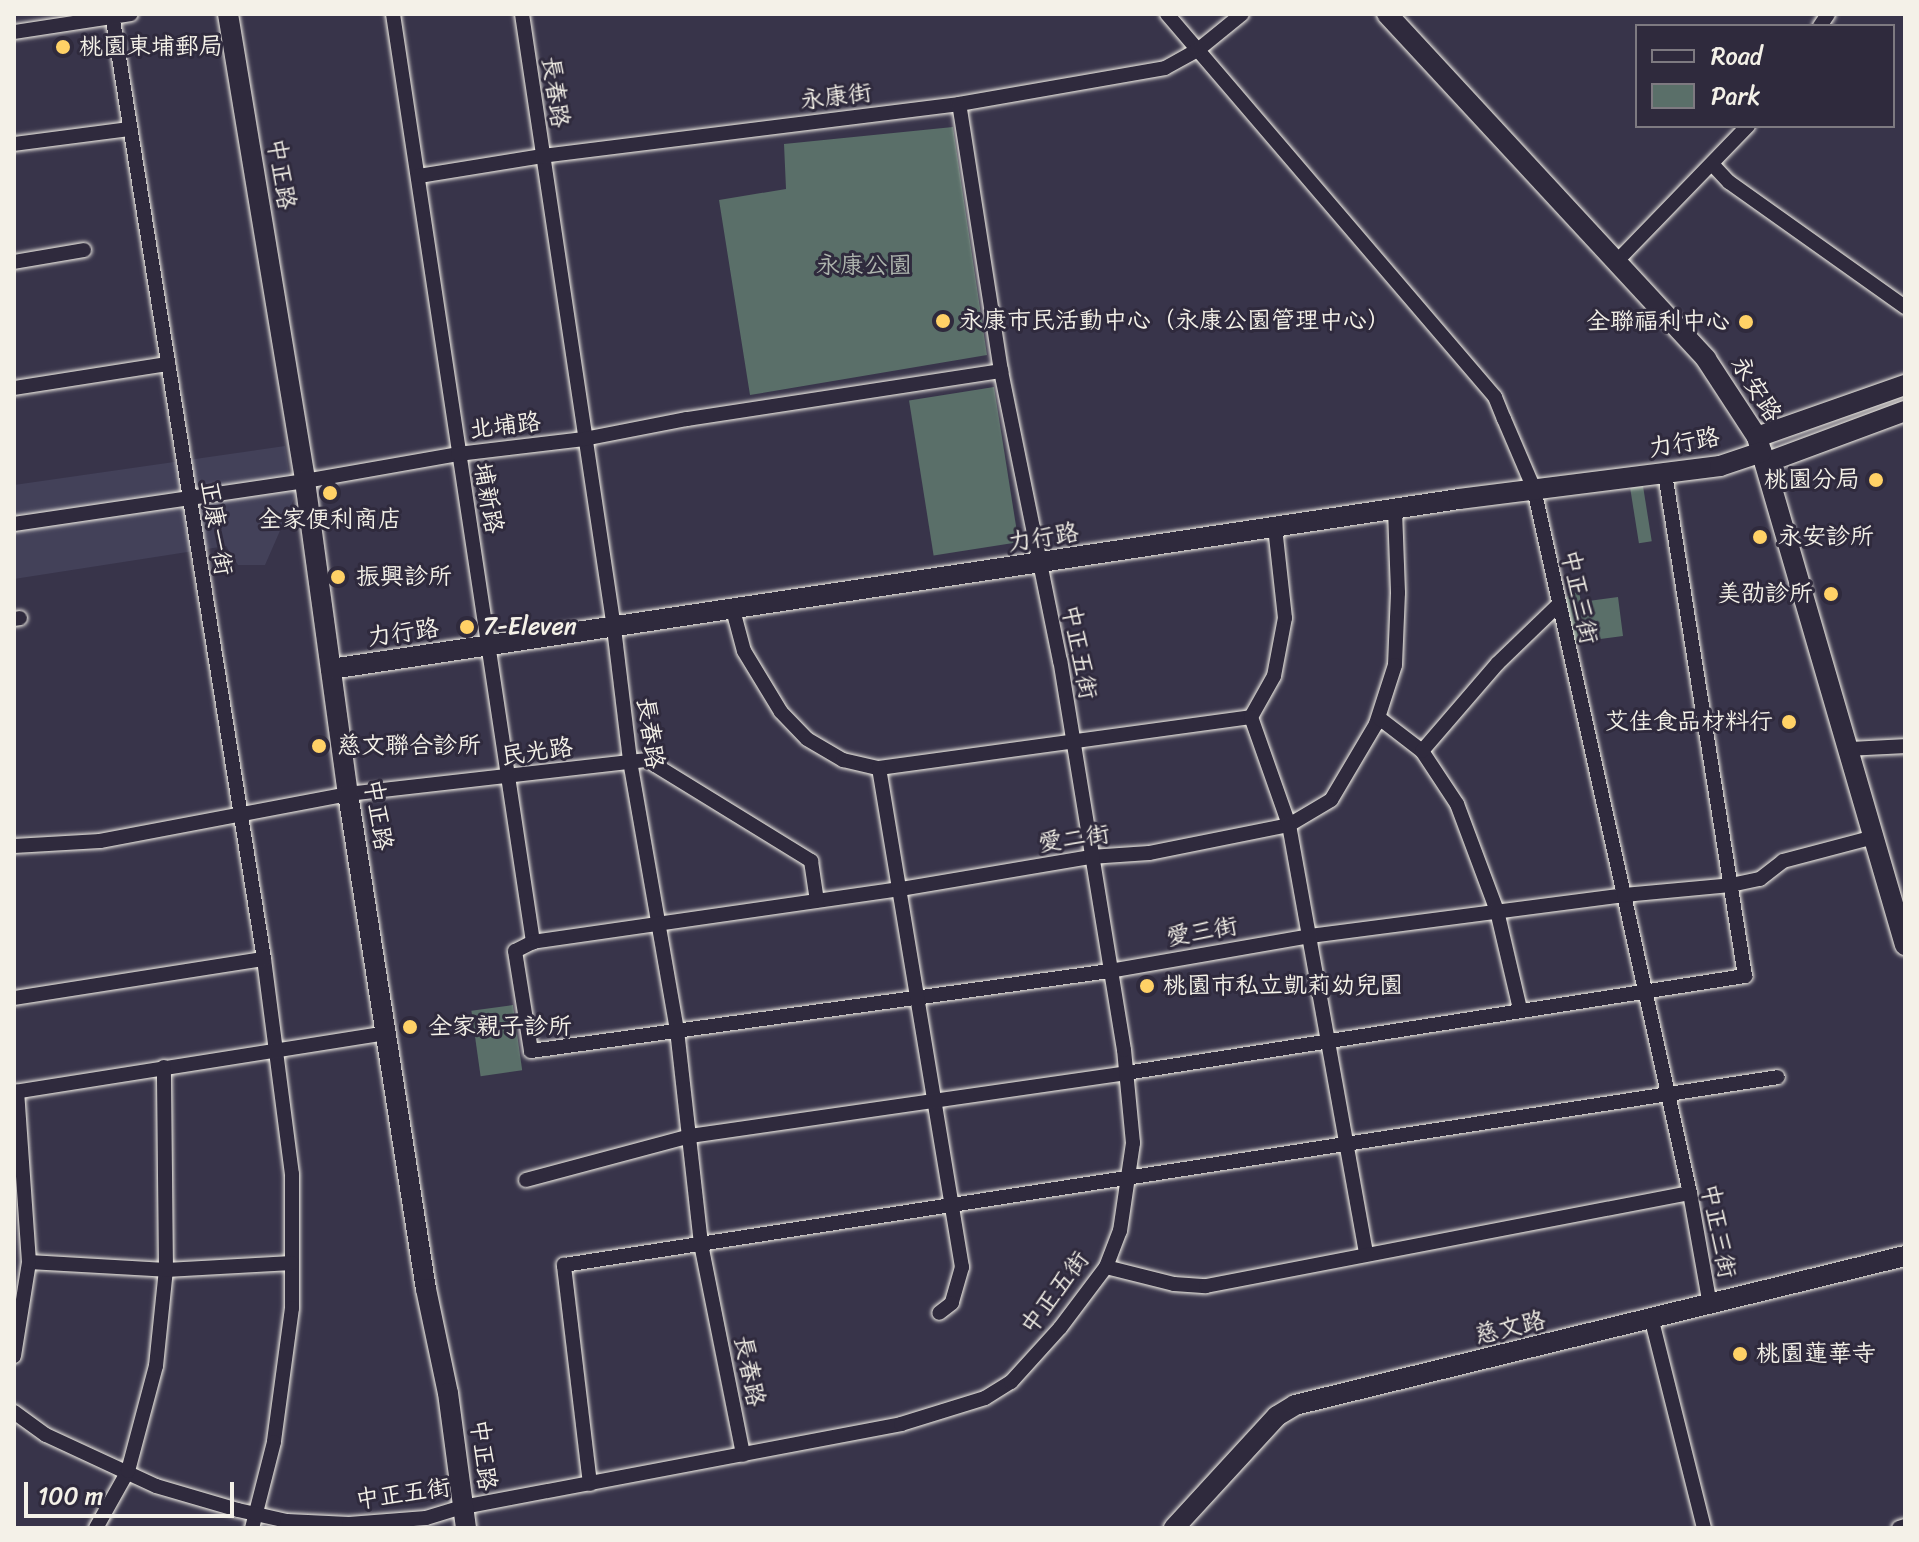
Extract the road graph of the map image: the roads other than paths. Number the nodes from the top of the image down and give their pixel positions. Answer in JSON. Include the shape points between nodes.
{"nodes":[{"id":1,"x":131,"y":14,"type":"edge"},
{"id":2,"x":228,"y":14,"type":"edge"},
{"id":3,"x":393,"y":14,"type":"edge"},
{"id":4,"x":522,"y":14,"type":"edge"},
{"id":5,"x":1167,"y":14,"type":"edge"},
{"id":6,"x":1242,"y":14,"type":"edge"},
{"id":7,"x":1387,"y":14,"type":"edge"},
{"id":8,"x":112,"y":15,"type":"edge"},
{"id":9,"x":14,"y":32,"type":"edge"},
{"id":10,"x":1199,"y":49,"type":"junction"},
{"id":11,"x":959,"y":104,"type":"junction"},
{"id":12,"x":1746,"y":128,"type":"edge"},
{"id":13,"x":130,"y":129,"type":"junction"},
{"id":14,"x":14,"y":144,"type":"edge"},
{"id":15,"x":542,"y":156,"type":"junction"},
{"id":16,"x":1712,"y":164,"type":"junction"},
{"id":17,"x":419,"y":176,"type":"junction"},
{"id":18,"x":84,"y":250,"type":"dead end"},
{"id":19,"x":1617,"y":261,"type":"junction"},
{"id":20,"x":14,"y":262,"type":"edge"},
{"id":21,"x":1905,"y":307,"type":"edge"},
{"id":22,"x":168,"y":364,"type":"junction"},
{"id":23,"x":1001,"y":371,"type":"junction"},
{"id":24,"x":1905,"y":385,"type":"edge"},
{"id":25,"x":14,"y":388,"type":"edge"},
{"id":26,"x":1905,"y":411,"type":"edge"},
{"id":27,"x":584,"y":439,"type":"junction"},
{"id":28,"x":1761,"y":450,"type":"junction"},
{"id":29,"x":458,"y":454,"type":"junction"},
{"id":30,"x":1665,"y":474,"type":"junction"},
{"id":31,"x":305,"y":481,"type":"junction"},
{"id":32,"x":1534,"y":489,"type":"junction"},
{"id":33,"x":190,"y":497,"type":"junction"},
{"id":34,"x":1395,"y":510,"type":"junction"},
{"id":35,"x":14,"y":524,"type":"edge"},
{"id":36,"x":1275,"y":527,"type":"junction"},
{"id":37,"x":1039,"y":565,"type":"junction"},
{"id":38,"x":1557,"y":606,"type":"junction"},
{"id":39,"x":733,"y":610,"type":"junction"},
{"id":40,"x":614,"y":628,"type":"junction"},
{"id":41,"x":491,"y":647,"type":"junction"},
{"id":42,"x":331,"y":669,"type":"junction"},
{"id":43,"x":1251,"y":717,"type":"junction"},
{"id":44,"x":1379,"y":718,"type":"junction"},
{"id":45,"x":1073,"y":743,"type":"junction"},
{"id":46,"x":1905,"y":746,"type":"edge"},
{"id":47,"x":1848,"y":749,"type":"junction"},
{"id":48,"x":1422,"y":751,"type":"junction"},
{"id":49,"x":630,"y":761,"type":"junction"},
{"id":50,"x":879,"y":768,"type":"junction"},
{"id":51,"x":507,"y":779,"type":"junction"},
{"id":52,"x":348,"y":794,"type":"junction"},
{"id":53,"x":240,"y":814,"type":"junction"},
{"id":54,"x":1289,"y":825,"type":"junction"},
{"id":55,"x":1874,"y":837,"type":"junction"},
{"id":56,"x":14,"y":846,"type":"edge"},
{"id":57,"x":1090,"y":857,"type":"junction"},
{"id":58,"x":1731,"y":885,"type":"junction"},
{"id":59,"x":900,"y":889,"type":"junction"},
{"id":60,"x":1624,"y":895,"type":"junction"},
{"id":61,"x":817,"y":901,"type":"junction"},
{"id":62,"x":1497,"y":911,"type":"junction"},
{"id":63,"x":660,"y":926,"type":"junction"},
{"id":64,"x":1310,"y":936,"type":"junction"},
{"id":65,"x":533,"y":942,"type":"junction"},
{"id":66,"x":1905,"y":945,"type":"edge"},
{"id":67,"x":264,"y":959,"type":"junction"},
{"id":68,"x":1110,"y":971,"type":"junction"},
{"id":69,"x":1645,"y":990,"type":"junction"},
{"id":70,"x":917,"y":994,"type":"junction"},
{"id":71,"x":14,"y":998,"type":"edge"},
{"id":72,"x":1520,"y":1009,"type":"junction"},
{"id":73,"x":677,"y":1030,"type":"junction"},
{"id":74,"x":385,"y":1033,"type":"junction"},
{"id":75,"x":1329,"y":1040,"type":"junction"},
{"id":76,"x":275,"y":1049,"type":"junction"},
{"id":77,"x":531,"y":1051,"type":"joint"},
{"id":78,"x":164,"y":1067,"type":"junction"},
{"id":79,"x":1126,"y":1073,"type":"junction"},
{"id":80,"x":1778,"y":1077,"type":"dead end"},
{"id":81,"x":15,"y":1092,"type":"edge"},
{"id":82,"x":1667,"y":1094,"type":"junction"},
{"id":83,"x":937,"y":1100,"type":"junction"},
{"id":84,"x":690,"y":1136,"type":"junction"},
{"id":85,"x":1345,"y":1145,"type":"junction"},
{"id":86,"x":1128,"y":1179,"type":"junction"},
{"id":87,"x":526,"y":1180,"type":"dead end"},
{"id":88,"x":1690,"y":1193,"type":"junction"},
{"id":89,"x":955,"y":1206,"type":"junction"},
{"id":90,"x":701,"y":1244,"type":"junction"},
{"id":91,"x":1366,"y":1254,"type":"junction"},
{"id":92,"x":1905,"y":1256,"type":"edge"},
{"id":93,"x":29,"y":1262,"type":"junction"},
{"id":94,"x":292,"y":1263,"type":"junction"},
{"id":95,"x":1106,"y":1267,"type":"junction"},
{"id":96,"x":166,"y":1270,"type":"junction"},
{"id":97,"x":1710,"y":1305,"type":"junction"},
{"id":98,"x":939,"y":1313,"type":"dead end"},
{"id":99,"x":1652,"y":1321,"type":"junction"},
{"id":100,"x":14,"y":1356,"type":"edge"},
{"id":101,"x":14,"y":1412,"type":"edge"},
{"id":102,"x":743,"y":1455,"type":"junction"},
{"id":103,"x":128,"y":1471,"type":"junction"},
{"id":104,"x":590,"y":1484,"type":"junction"},
{"id":105,"x":463,"y":1507,"type":"junction"},
{"id":106,"x":254,"y":1521,"type":"edge"},
{"id":107,"x":1905,"y":1526,"type":"edge"},
{"id":108,"x":96,"y":1528,"type":"edge"},
{"id":109,"x":466,"y":1528,"type":"edge"},
{"id":110,"x":1174,"y":1528,"type":"edge"},
{"id":111,"x":1704,"y":1528,"type":"edge"},
{"id":112,"x":1899,"y":1528,"type":"edge"}],
"edges":[{"from":1,"to":8,"type":"street"},
{"from":2,"to":31,"type":"street","name":"中正路"},
{"from":3,"to":17,"type":"street","name":"埔新路"},
{"from":4,"to":15,"type":"street","name":"長春路"},
{"from":5,"to":10,"type":"street","name":"中正三街"},
{"from":6,"to":10,"type":"street","name":"永康街"},
{"from":7,"to":19,"type":"street","name":"永安路"},
{"from":8,"to":9,"type":"street"},
{"from":8,"to":13,"type":"street","name":"正康一街"},
{"from":10,"to":11,"type":"street","name":"永康街","via":[[1165,68]]},
{"from":10,"to":32,"type":"street","name":"中正三街","via":[[1495,397]]},
{"from":11,"to":15,"type":"street","name":"永康街"},
{"from":11,"to":23,"type":"street","name":"中正五街"},
{"from":12,"to":16,"type":"street"},
{"from":13,"to":14,"type":"street"},
{"from":13,"to":22,"type":"street","name":"正康一街"},
{"from":15,"to":17,"type":"street","name":"永康街"},
{"from":15,"to":27,"type":"street","name":"長春路"},
{"from":16,"to":19,"type":"street"},
{"from":16,"to":21,"type":"street","via":[[1729,182]]},
{"from":17,"to":29,"type":"street","name":"埔新路"},
{"from":18,"to":20,"type":"street"},
{"from":19,"to":28,"type":"street","name":"永安路","via":[[1706,359]]},
{"from":22,"to":25,"type":"street"},
{"from":22,"to":33,"type":"street","name":"正康一街"},
{"from":23,"to":27,"type":"street","name":"北埔路"},
{"from":23,"to":37,"type":"street","name":"中正五街"},
{"from":24,"to":28,"type":"street","name":"力行路"},
{"from":26,"to":28,"type":"street","name":"力行路"},
{"from":27,"to":29,"type":"street","name":"北埔路"},
{"from":27,"to":40,"type":"street","name":"長春路"},
{"from":28,"to":30,"type":"street","name":"力行路","via":[[1720,466]]},
{"from":28,"to":47,"type":"street","name":"永安路"},
{"from":29,"to":31,"type":"street","name":"北埔路"},
{"from":29,"to":41,"type":"street","name":"埔新路"},
{"from":30,"to":32,"type":"street","name":"力行路"},
{"from":30,"to":58,"type":"street"},
{"from":31,"to":33,"type":"street","name":"北埔路"},
{"from":31,"to":42,"type":"street","name":"中正路"},
{"from":32,"to":34,"type":"street","name":"力行路"},
{"from":32,"to":38,"type":"street","name":"中正三街"},
{"from":33,"to":35,"type":"street","name":"北埔路"},
{"from":33,"to":53,"type":"street","name":"正康一街"},
{"from":34,"to":36,"type":"street","name":"力行路"},
{"from":34,"to":44,"type":"street","name":"愛二街","via":[[1395,665]]},
{"from":36,"to":37,"type":"street","name":"力行路"},
{"from":36,"to":43,"type":"street","via":[[1284,603],[1281,647],[1274,676]]},
{"from":37,"to":39,"type":"street","name":"力行路"},
{"from":37,"to":45,"type":"street","name":"中正五街"},
{"from":38,"to":48,"type":"street","via":[[1498,663]]},
{"from":38,"to":60,"type":"street","name":"中正三街"},
{"from":39,"to":40,"type":"street","name":"力行路"},
{"from":39,"to":50,"type":"street","via":[[744,651],[781,712],[807,739],[843,760]]},
{"from":40,"to":41,"type":"street","name":"力行路"},
{"from":40,"to":49,"type":"street","name":"長春路"},
{"from":41,"to":42,"type":"street","name":"力行路"},
{"from":41,"to":51,"type":"street","name":"埔新路"},
{"from":42,"to":52,"type":"street","name":"中正路"},
{"from":43,"to":45,"type":"street"},
{"from":43,"to":54,"type":"street"},
{"from":44,"to":48,"type":"street"},
{"from":44,"to":54,"type":"street","name":"愛二街","via":[[1331,800]]},
{"from":45,"to":50,"type":"street"},
{"from":45,"to":57,"type":"street","name":"中正五街"},
{"from":46,"to":47,"type":"street"},
{"from":47,"to":55,"type":"street","name":"永安路"},
{"from":48,"to":62,"type":"street","via":[[1457,804]]},
{"from":49,"to":51,"type":"street","name":"民光路"},
{"from":49,"to":61,"type":"street","name":"民光路","via":[[647,760],[811,861]]},
{"from":49,"to":63,"type":"street","name":"長春路"},
{"from":50,"to":59,"type":"street"},
{"from":51,"to":52,"type":"street","name":"民光路"},
{"from":51,"to":65,"type":"street","name":"埔新路"},
{"from":52,"to":53,"type":"street","name":"民光路"},
{"from":52,"to":74,"type":"street","name":"中正路"},
{"from":53,"to":56,"type":"street","name":"民光路","via":[[100,841]]},
{"from":53,"to":67,"type":"street","name":"正康一街"},
{"from":54,"to":57,"type":"street","name":"愛二街","via":[[1149,853]]},
{"from":54,"to":64,"type":"street"},
{"from":55,"to":58,"type":"street","name":"愛三街","via":[[1783,861],[1760,879]]},
{"from":55,"to":66,"type":"street","name":"永安路"},
{"from":57,"to":59,"type":"street","name":"愛二街"},
{"from":57,"to":68,"type":"street","name":"中正五街"},
{"from":58,"to":60,"type":"street","name":"愛三街"},
{"from":58,"to":69,"type":"street","via":[[1745,976]]},
{"from":59,"to":61,"type":"street","name":"愛二街"},
{"from":59,"to":70,"type":"street"},
{"from":60,"to":62,"type":"street","name":"愛三街"},
{"from":60,"to":69,"type":"street","name":"中正三街"},
{"from":61,"to":63,"type":"street","name":"愛二街"},
{"from":62,"to":64,"type":"street","name":"愛三街"},
{"from":62,"to":72,"type":"street"},
{"from":63,"to":65,"type":"street","name":"愛二街"},
{"from":63,"to":73,"type":"street","name":"長春路"},
{"from":64,"to":68,"type":"street","name":"愛三街"},
{"from":64,"to":75,"type":"street"},
{"from":65,"to":77,"type":"street","name":"愛二街","via":[[515,951]]},
{"from":67,"to":71,"type":"street"},
{"from":67,"to":76,"type":"street","name":"正康一街"},
{"from":68,"to":70,"type":"street","name":"愛三街"},
{"from":68,"to":79,"type":"street","name":"中正五街"},
{"from":69,"to":72,"type":"street"},
{"from":69,"to":82,"type":"street","name":"中正三街"},
{"from":70,"to":73,"type":"street","name":"愛三街"},
{"from":70,"to":83,"type":"street"},
{"from":72,"to":75,"type":"street"},
{"from":73,"to":77,"type":"street","name":"愛三街"},
{"from":73,"to":84,"type":"street","name":"長春路"},
{"from":74,"to":76,"type":"street"},
{"from":74,"to":105,"type":"street","name":"中正路"},
{"from":75,"to":79,"type":"street"},
{"from":75,"to":85,"type":"street"},
{"from":76,"to":78,"type":"street"},
{"from":76,"to":94,"type":"street","name":"正康一街","via":[[292,1174]]},
{"from":78,"to":81,"type":"street"},
{"from":78,"to":96,"type":"street"},
{"from":79,"to":83,"type":"street"},
{"from":79,"to":86,"type":"street","name":"中正五街","via":[[1133,1143]]},
{"from":80,"to":82,"type":"street"},
{"from":81,"to":93,"type":"street"},
{"from":82,"to":85,"type":"street"},
{"from":82,"to":88,"type":"street","name":"中正三街"},
{"from":83,"to":84,"type":"street"},
{"from":83,"to":89,"type":"street"},
{"from":84,"to":87,"type":"street"},
{"from":84,"to":90,"type":"street","name":"長春路"},
{"from":85,"to":86,"type":"street"},
{"from":85,"to":91,"type":"street"},
{"from":86,"to":89,"type":"street"},
{"from":86,"to":95,"type":"street","name":"中正五街","via":[[1120,1231]]},
{"from":88,"to":91,"type":"street"},
{"from":88,"to":97,"type":"street","name":"中正三街"},
{"from":89,"to":90,"type":"street"},
{"from":89,"to":98,"type":"street","via":[[962,1267],[952,1303]]},
{"from":90,"to":102,"type":"street","name":"長春路"},
{"from":90,"to":104,"type":"street","via":[[564,1265]]},
{"from":91,"to":95,"type":"street","via":[[1206,1286],[1174,1284]]},
{"from":92,"to":97,"type":"street","name":"慈文路"},
{"from":93,"to":96,"type":"street"},
{"from":93,"to":100,"type":"street"},
{"from":94,"to":96,"type":"street"},
{"from":94,"to":106,"type":"street","name":"正康一街","via":[[292,1308],[276,1428]]},
{"from":95,"to":102,"type":"street","name":"中正五街","via":[[1060,1328],[1011,1382],[990,1395],[901,1424]]},
{"from":96,"to":103,"type":"street","via":[[156,1366]]},
{"from":97,"to":99,"type":"street","name":"慈文路"},
{"from":99,"to":110,"type":"street","name":"慈文路","via":[[1295,1405],[1277,1416]]},
{"from":99,"to":111,"type":"street"},
{"from":101,"to":103,"type":"street","name":"中正五街","via":[[46,1435]]},
{"from":102,"to":104,"type":"street","name":"中正五街"},
{"from":103,"to":106,"type":"street","name":"中正五街"},
{"from":103,"to":108,"type":"street"},
{"from":104,"to":105,"type":"street","name":"中正五街"},
{"from":105,"to":106,"type":"street","name":"中正五街","via":[[426,1518],[349,1524]]},
{"from":105,"to":109,"type":"street","name":"中正路"},
{"from":107,"to":112,"type":"street"}]}
